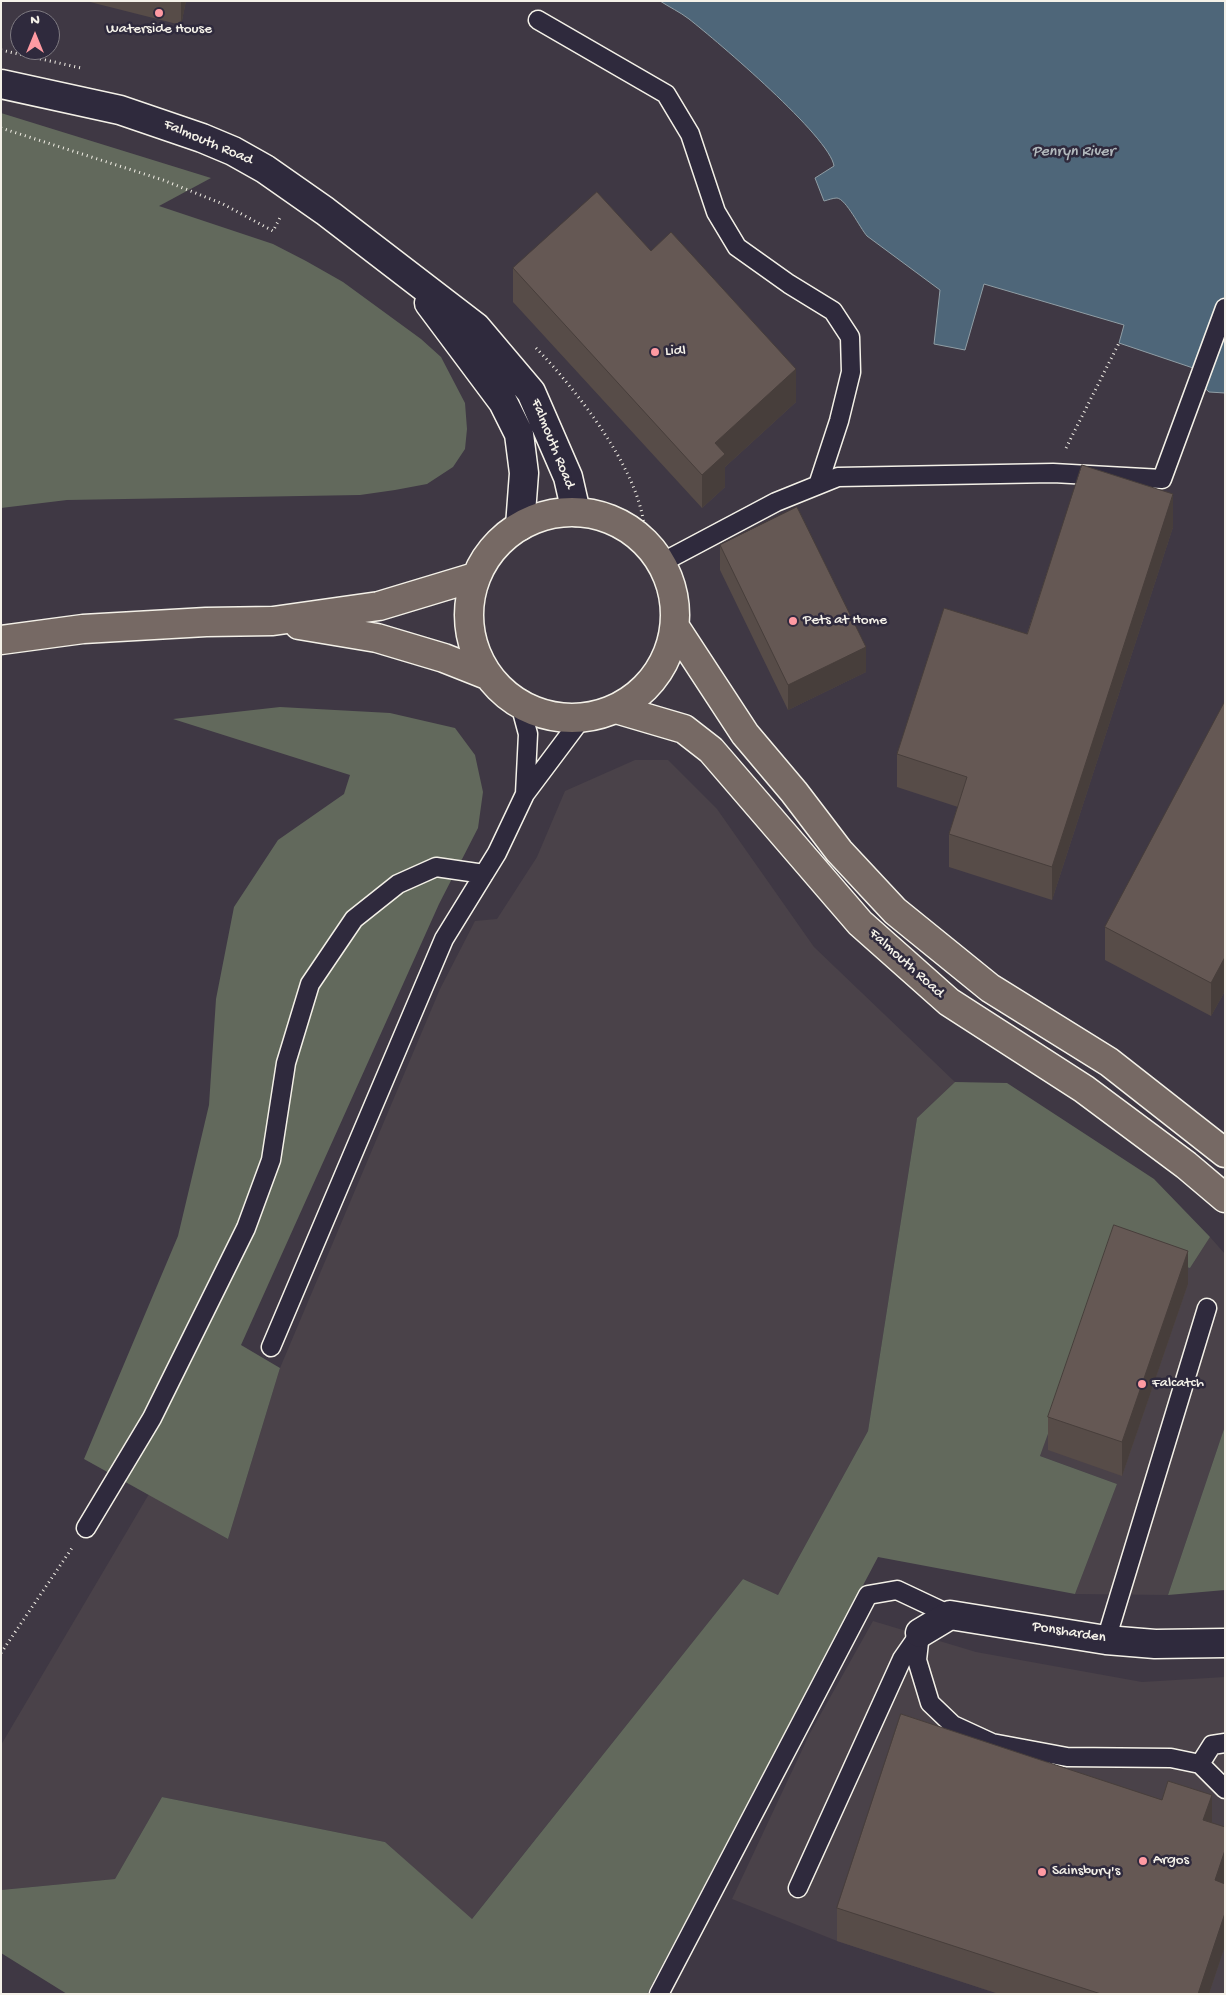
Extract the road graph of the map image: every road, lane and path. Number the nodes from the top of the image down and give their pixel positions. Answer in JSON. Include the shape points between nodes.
{"nodes":[{"id":1,"x":538,"y":20,"type":"dead end"},
{"id":2,"x":1,"y":84,"type":"edge"},
{"id":3,"x":1,"y":128,"type":"edge"},
{"id":4,"x":273,"y":231,"type":"dead end"},
{"id":5,"x":412,"y":280,"type":"junction"},
{"id":6,"x":1225,"y":308,"type":"edge"},
{"id":7,"x":1119,"y":343,"type":"dead end"},
{"id":8,"x":1053,"y":473,"type":"junction"},
{"id":9,"x":818,"y":485,"type":"junction"},
{"id":10,"x":576,"y":512,"type":"junction"},
{"id":11,"x":520,"y":526,"type":"junction"},
{"id":12,"x":661,"y":563,"type":"junction"},
{"id":13,"x":475,"y":577,"type":"junction"},
{"id":14,"x":273,"y":621,"type":"junction"},
{"id":15,"x":675,"y":627,"type":"junction"},
{"id":16,"x":1,"y":640,"type":"edge"},
{"id":17,"x":487,"y":675,"type":"junction"},
{"id":18,"x":520,"y":704,"type":"junction"},
{"id":19,"x":616,"y":709,"type":"junction"},
{"id":20,"x":582,"y":718,"type":"junction"},
{"id":21,"x":525,"y":794,"type":"junction"},
{"id":22,"x":484,"y":874,"type":"junction"},
{"id":23,"x":1225,"y":1153,"type":"edge"},
{"id":24,"x":1225,"y":1198,"type":"edge"},
{"id":25,"x":1207,"y":1308,"type":"dead end"},
{"id":26,"x":271,"y":1347,"type":"dead end"},
{"id":27,"x":86,"y":1528,"type":"joint"},
{"id":28,"x":950,"y":1614,"type":"junction"},
{"id":29,"x":920,"y":1633,"type":"junction"},
{"id":30,"x":1106,"y":1640,"type":"junction"},
{"id":31,"x":1225,"y":1643,"type":"edge"},
{"id":32,"x":1,"y":1653,"type":"edge"},
{"id":33,"x":1225,"y":1743,"type":"edge"},
{"id":34,"x":1200,"y":1764,"type":"junction"},
{"id":35,"x":1225,"y":1789,"type":"edge"},
{"id":36,"x":798,"y":1888,"type":"dead end"},
{"id":37,"x":659,"y":1994,"type":"edge"}],
"edges":[{"from":1,"to":9,"type":"lane","via":[[666,94],[690,134],[716,212],[737,247],[833,311],[850,337],[851,372]]},
{"from":2,"to":5,"type":"main road","name":"Falmouth Road","via":[[137,116],[233,151],[289,184]]},
{"from":3,"to":4,"type":"path","via":[[163,180],[224,204]]},
{"from":5,"to":10,"type":"main road","name":"Falmouth Road","via":[[476,327],[532,392],[568,477]]},
{"from":5,"to":11,"type":"main road","name":"Falmouth Road","via":[[503,402],[519,434],[524,473]]},
{"from":6,"to":8,"type":"lane","via":[[1162,479]]},
{"from":7,"to":8,"type":"path"},
{"from":8,"to":9,"type":"lane","via":[[838,477]]},
{"from":9,"to":12,"type":"lane","via":[[776,502]]},
{"from":10,"to":11,"type":"highway","name":"Falmouth Road","via":[[547,515]]},
{"from":10,"to":12,"type":"highway","name":"Falmouth Road","via":[[613,520],[644,541]]},
{"from":11,"to":13,"type":"highway","name":"Falmouth Road","via":[[493,548]]},
{"from":12,"to":15,"type":"highway","name":"Falmouth Road","via":[[673,594]]},
{"from":13,"to":14,"type":"highway","via":[[379,606]]},
{"from":13,"to":17,"type":"highway","name":"Falmouth Road","via":[[468,610],[472,644]]},
{"from":14,"to":16,"type":"highway","via":[[83,629]]},
{"from":14,"to":17,"type":"highway","via":[[377,638]]},
{"from":15,"to":19,"type":"highway","name":"Falmouth Road","via":[[665,661],[645,689]]},
{"from":15,"to":23,"type":"highway","name":"Falmouth Road","via":[[745,734],[839,851],[895,911],[990,988],[1109,1062]]},
{"from":17,"to":18,"type":"highway","name":"Falmouth Road"},
{"from":18,"to":20,"type":"highway","name":"Falmouth Road","via":[[550,716]]},
{"from":18,"to":21,"type":"lane","via":[[528,734]]},
{"from":19,"to":20,"type":"highway","name":"Falmouth Road"},
{"from":19,"to":24,"type":"highway","name":"Falmouth Road","via":[[684,729],[711,750],[860,923],[949,1002],[1084,1089]]},
{"from":20,"to":21,"type":"lane"},
{"from":21,"to":22,"type":"lane"},
{"from":22,"to":26,"type":"lane","via":[[444,939]]},
{"from":22,"to":27,"type":"lane","via":[[436,867],[398,884],[354,919],[310,984],[286,1063],[271,1160],[246,1228],[152,1418]]},
{"from":25,"to":30,"type":"lane"},
{"from":27,"to":32,"type":"path"},
{"from":28,"to":29,"type":"main road"},
{"from":28,"to":30,"type":"main road","name":"Ponsharden"},
{"from":28,"to":37,"type":"lane","via":[[897,1590],[868,1595]]},
{"from":29,"to":34,"type":"lane","via":[[917,1660],[930,1703],[953,1725],[992,1743],[1066,1757],[1171,1758]]},
{"from":29,"to":36,"type":"lane","via":[[902,1659]]},
{"from":30,"to":31,"type":"main road","name":"Ponsharden","via":[[1155,1644]]},
{"from":33,"to":34,"type":"lane","via":[[1212,1746]]},
{"from":34,"to":35,"type":"lane"}]}
